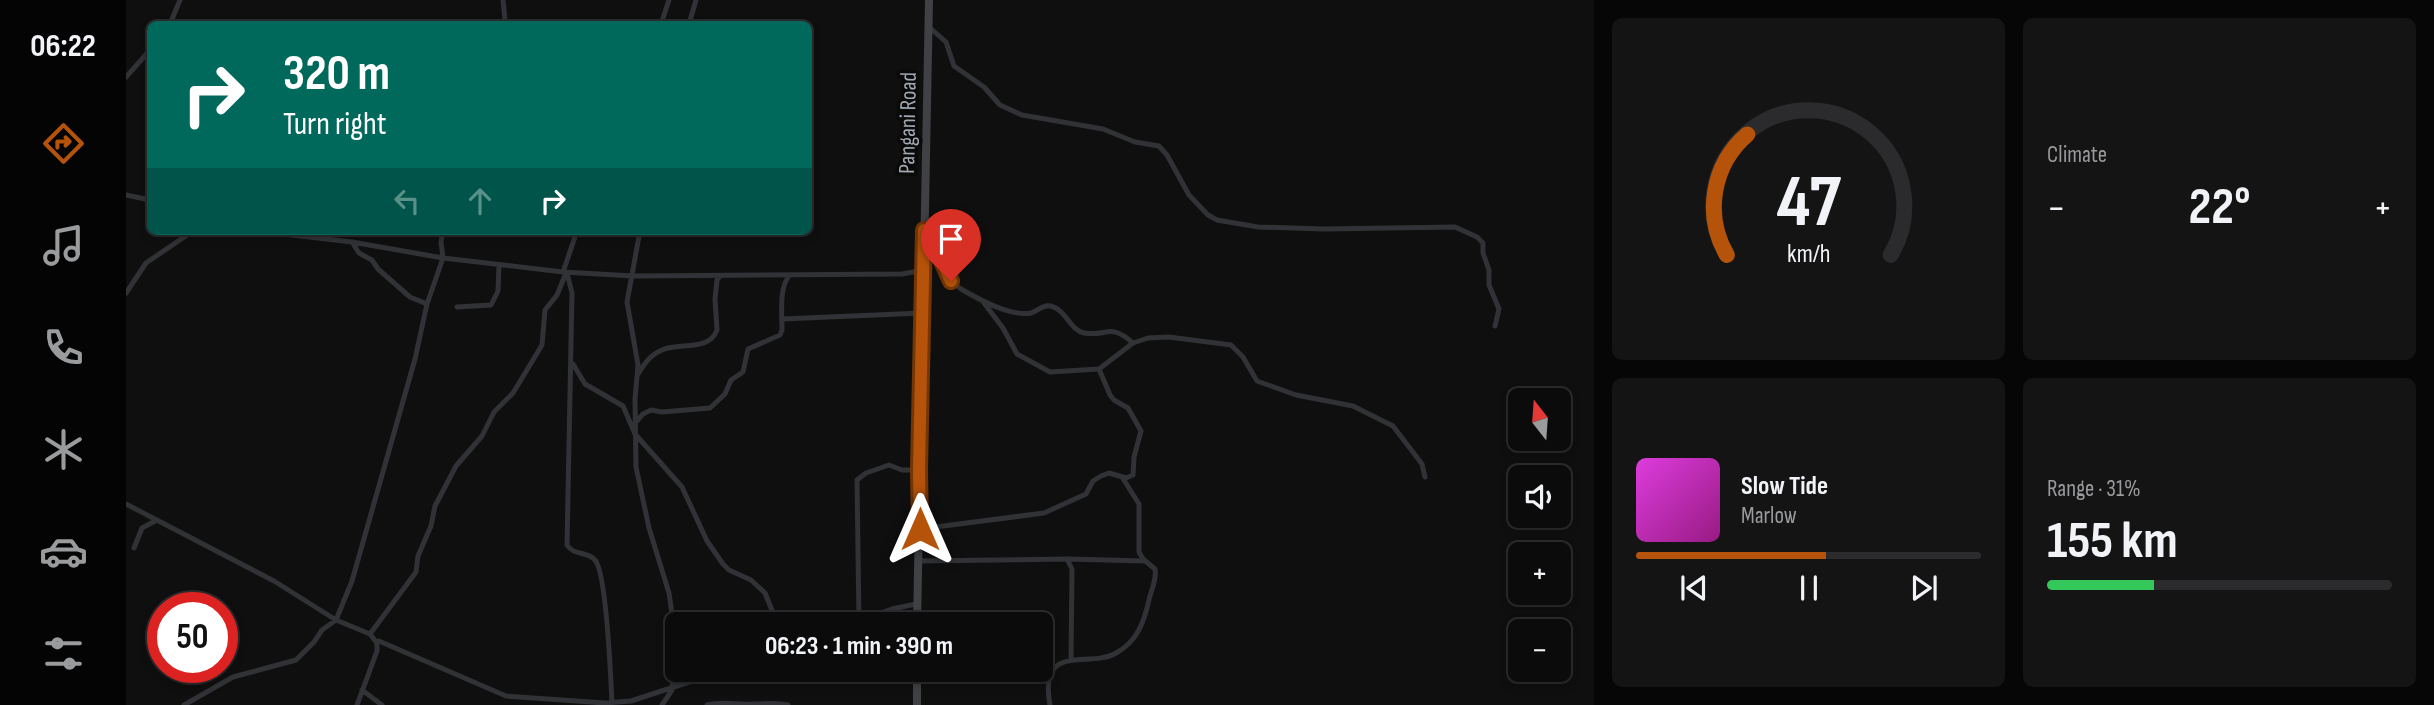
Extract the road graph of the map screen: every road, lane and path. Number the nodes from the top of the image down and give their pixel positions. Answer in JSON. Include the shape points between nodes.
{"nodes":[{"id":1,"x":180,"y":0,"type":"edge"},
{"id":2,"x":503,"y":0,"type":"edge"},
{"id":3,"x":669,"y":0,"type":"edge"},
{"id":4,"x":696,"y":0,"type":"edge"},
{"id":5,"x":929,"y":0,"type":"edge"},
{"id":6,"x":505,"y":20,"type":"dead end"},
{"id":7,"x":171,"y":21,"type":"edge"},
{"id":8,"x":662,"y":21,"type":"edge"},
{"id":9,"x":689,"y":21,"type":"edge"},
{"id":10,"x":929,"y":27,"type":"junction"},
{"id":11,"x":147,"y":53,"type":"edge"},
{"id":12,"x":126,"y":77,"type":"edge"},
{"id":13,"x":126,"y":195,"type":"edge"},
{"id":14,"x":147,"y":199,"type":"edge"},
{"id":15,"x":924,"y":230,"type":"junction"},
{"id":16,"x":187,"y":235,"type":"edge"},
{"id":17,"x":292,"y":235,"type":"edge"},
{"id":18,"x":442,"y":235,"type":"edge"},
{"id":19,"x":576,"y":235,"type":"edge"},
{"id":20,"x":639,"y":235,"type":"edge"},
{"id":21,"x":352,"y":242,"type":"junction"},
{"id":22,"x":443,"y":258,"type":"junction"},
{"id":23,"x":499,"y":265,"type":"junction"},
{"id":24,"x":925,"y":270,"type":"junction"},
{"id":25,"x":566,"y":273,"type":"junction"},
{"id":26,"x":792,"y":275,"type":"junction"},
{"id":27,"x":634,"y":276,"type":"junction"},
{"id":28,"x":720,"y":276,"type":"junction"},
{"id":29,"x":127,"y":291,"type":"edge"},
{"id":30,"x":984,"y":303,"type":"junction"},
{"id":31,"x":427,"y":304,"type":"junction"},
{"id":32,"x":457,"y":307,"type":"dead end"},
{"id":33,"x":922,"y":313,"type":"junction"},
{"id":34,"x":782,"y":319,"type":"junction"},
{"id":35,"x":1494,"y":326,"type":"dead end"},
{"id":36,"x":1133,"y":343,"type":"junction"},
{"id":37,"x":572,"y":361,"type":"junction"},
{"id":38,"x":1099,"y":369,"type":"junction"},
{"id":39,"x":638,"y":374,"type":"junction"},
{"id":40,"x":635,"y":423,"type":"junction"},
{"id":41,"x":635,"y":434,"type":"junction"},
{"id":42,"x":919,"y":470,"type":"junction"},
{"id":43,"x":1122,"y":477,"type":"junction"},
{"id":44,"x":1425,"y":477,"type":"dead end"},
{"id":45,"x":126,"y":504,"type":"edge"},
{"id":46,"x":157,"y":520,"type":"junction"},
{"id":47,"x":920,"y":529,"type":"junction"},
{"id":48,"x":134,"y":548,"type":"dead end"},
{"id":49,"x":1067,"y":559,"type":"junction"},
{"id":50,"x":918,"y":561,"type":"junction"},
{"id":51,"x":1145,"y":561,"type":"junction"},
{"id":52,"x":916,"y":604,"type":"junction"},
{"id":53,"x":672,"y":612,"type":"edge"},
{"id":54,"x":773,"y":612,"type":"edge"},
{"id":55,"x":859,"y":612,"type":"edge"},
{"id":56,"x":883,"y":612,"type":"edge"},
{"id":57,"x":916,"y":612,"type":"edge"},
{"id":58,"x":336,"y":621,"type":"junction"},
{"id":59,"x":370,"y":634,"type":"junction"},
{"id":60,"x":377,"y":643,"type":"junction"},
{"id":61,"x":1071,"y":659,"type":"junction"},
{"id":62,"x":674,"y":682,"type":"edge"},
{"id":63,"x":694,"y":682,"type":"edge"},
{"id":64,"x":917,"y":682,"type":"edge"},
{"id":65,"x":362,"y":690,"type":"junction"},
{"id":66,"x":672,"y":690,"type":"junction"},
{"id":67,"x":546,"y":702,"type":"edge"},
{"id":68,"x":358,"y":704,"type":"edge"},
{"id":69,"x":607,"y":704,"type":"edge"},
{"id":70,"x":184,"y":705,"type":"edge"},
{"id":71,"x":382,"y":705,"type":"edge"},
{"id":72,"x":662,"y":705,"type":"edge"},
{"id":73,"x":707,"y":705,"type":"edge"},
{"id":74,"x":788,"y":705,"type":"edge"},
{"id":75,"x":917,"y":705,"type":"edge"},
{"id":76,"x":1050,"y":705,"type":"edge"}],
"edges":[{"from":1,"to":7,"type":"street"},
{"from":2,"to":6,"type":"street"},
{"from":3,"to":8,"type":"street"},
{"from":4,"to":9,"type":"street"},
{"from":5,"to":10,"type":"main road","name":"Pangani Road"},
{"from":10,"to":15,"type":"main road","name":"Pangani Road"},
{"from":10,"to":35,"type":"street","via":[[946,42],[954,66],[1000,105],[1022,115],[1103,129],[1158,146],[1189,195],[1217,220],[1258,227],[1324,229],[1455,227],[1477,237],[1483,243],[1489,285],[1499,309]]},
{"from":11,"to":12,"type":"street"},
{"from":13,"to":14,"type":"street"},
{"from":15,"to":24,"type":"main road","name":"Pangani Road"},
{"from":15,"to":30,"type":"street","via":[[935,233],[954,284]]},
{"from":16,"to":29,"type":"street","via":[[146,263]]},
{"from":17,"to":21,"type":"street"},
{"from":18,"to":22,"type":"street"},
{"from":19,"to":25,"type":"street"},
{"from":20,"to":27,"type":"street"},
{"from":21,"to":22,"type":"street"},
{"from":21,"to":31,"type":"street","via":[[410,297]]},
{"from":22,"to":23,"type":"street"},
{"from":22,"to":31,"type":"street"},
{"from":23,"to":25,"type":"street"},
{"from":23,"to":32,"type":"street","via":[[493,303]]},
{"from":24,"to":26,"type":"street"},
{"from":24,"to":33,"type":"main road","name":"Pangani Road"},
{"from":25,"to":27,"type":"street"},
{"from":25,"to":37,"type":"street","via":[[572,293]]},
{"from":25,"to":59,"type":"street","via":[[545,310],[542,345],[518,387],[456,466],[435,506],[416,572]]},
{"from":26,"to":28,"type":"street"},
{"from":26,"to":34,"type":"street","via":[[785,281]]},
{"from":27,"to":28,"type":"street"},
{"from":27,"to":39,"type":"street","via":[[627,302]]},
{"from":28,"to":39,"type":"street","via":[[715,336],[704,344],[662,350],[646,361]]},
{"from":30,"to":36,"type":"street","via":[[1029,313],[1043,306],[1054,307],[1079,331],[1114,331]]},
{"from":30,"to":38,"type":"street","via":[[1017,354],[1037,366],[1060,373]]},
{"from":31,"to":58,"type":"street","via":[[352,582]]},
{"from":33,"to":34,"type":"street"},
{"from":33,"to":42,"type":"main road","name":"Pangani Road"},
{"from":34,"to":40,"type":"street","via":[[780,335],[748,349],[742,373],[731,380],[713,406],[649,411]]},
{"from":36,"to":38,"type":"street"},
{"from":36,"to":44,"type":"street","via":[[1159,337],[1231,345],[1257,381],[1296,395],[1353,406],[1393,426],[1422,464]]},
{"from":37,"to":41,"type":"street","via":[[585,384],[619,402]]},
{"from":37,"to":69,"type":"street","via":[[567,545],[598,566],[605,607]]},
{"from":38,"to":43,"type":"street","via":[[1114,400],[1128,408],[1141,430],[1133,475]]},
{"from":39,"to":40,"type":"street"},
{"from":40,"to":41,"type":"street"},
{"from":41,"to":53,"type":"street","via":[[639,484]]},
{"from":41,"to":54,"type":"street","via":[[682,487],[723,564],[765,593]]},
{"from":42,"to":47,"type":"main road","name":"Pangani Road"},
{"from":42,"to":55,"type":"street","via":[[889,465],[857,480]]},
{"from":43,"to":47,"type":"street","via":[[1101,475],[1086,494],[1044,513]]},
{"from":43,"to":51,"type":"street","via":[[1138,501],[1137,541]]},
{"from":45,"to":46,"type":"street"},
{"from":46,"to":48,"type":"street","via":[[142,528]]},
{"from":46,"to":58,"type":"street","via":[[274,581]]},
{"from":47,"to":50,"type":"main road","name":"Pangani Road"},
{"from":49,"to":50,"type":"street"},
{"from":49,"to":51,"type":"street"},
{"from":49,"to":61,"type":"street","via":[[1072,569]]},
{"from":50,"to":52,"type":"main road","name":"Pangani Road"},
{"from":51,"to":61,"type":"street","via":[[1154,566],[1156,575],[1132,641],[1116,654]]},
{"from":52,"to":56,"type":"street"},
{"from":52,"to":57,"type":"main road","name":"Pangani Road"},
{"from":58,"to":59,"type":"street"},
{"from":58,"to":70,"type":"street","via":[[321,630],[296,660],[233,677]]},
{"from":59,"to":60,"type":"street"},
{"from":60,"to":65,"type":"street"},
{"from":60,"to":67,"type":"street","via":[[499,695]]},
{"from":61,"to":76,"type":"street","via":[[1057,666],[1050,678]]},
{"from":62,"to":66,"type":"street"},
{"from":63,"to":66,"type":"street"},
{"from":64,"to":75,"type":"main road"},
{"from":65,"to":68,"type":"street"},
{"from":65,"to":71,"type":"street"},
{"from":66,"to":69,"type":"street"},
{"from":66,"to":72,"type":"street"},
{"from":67,"to":69,"type":"street"},
{"from":73,"to":74,"type":"street"}]}
